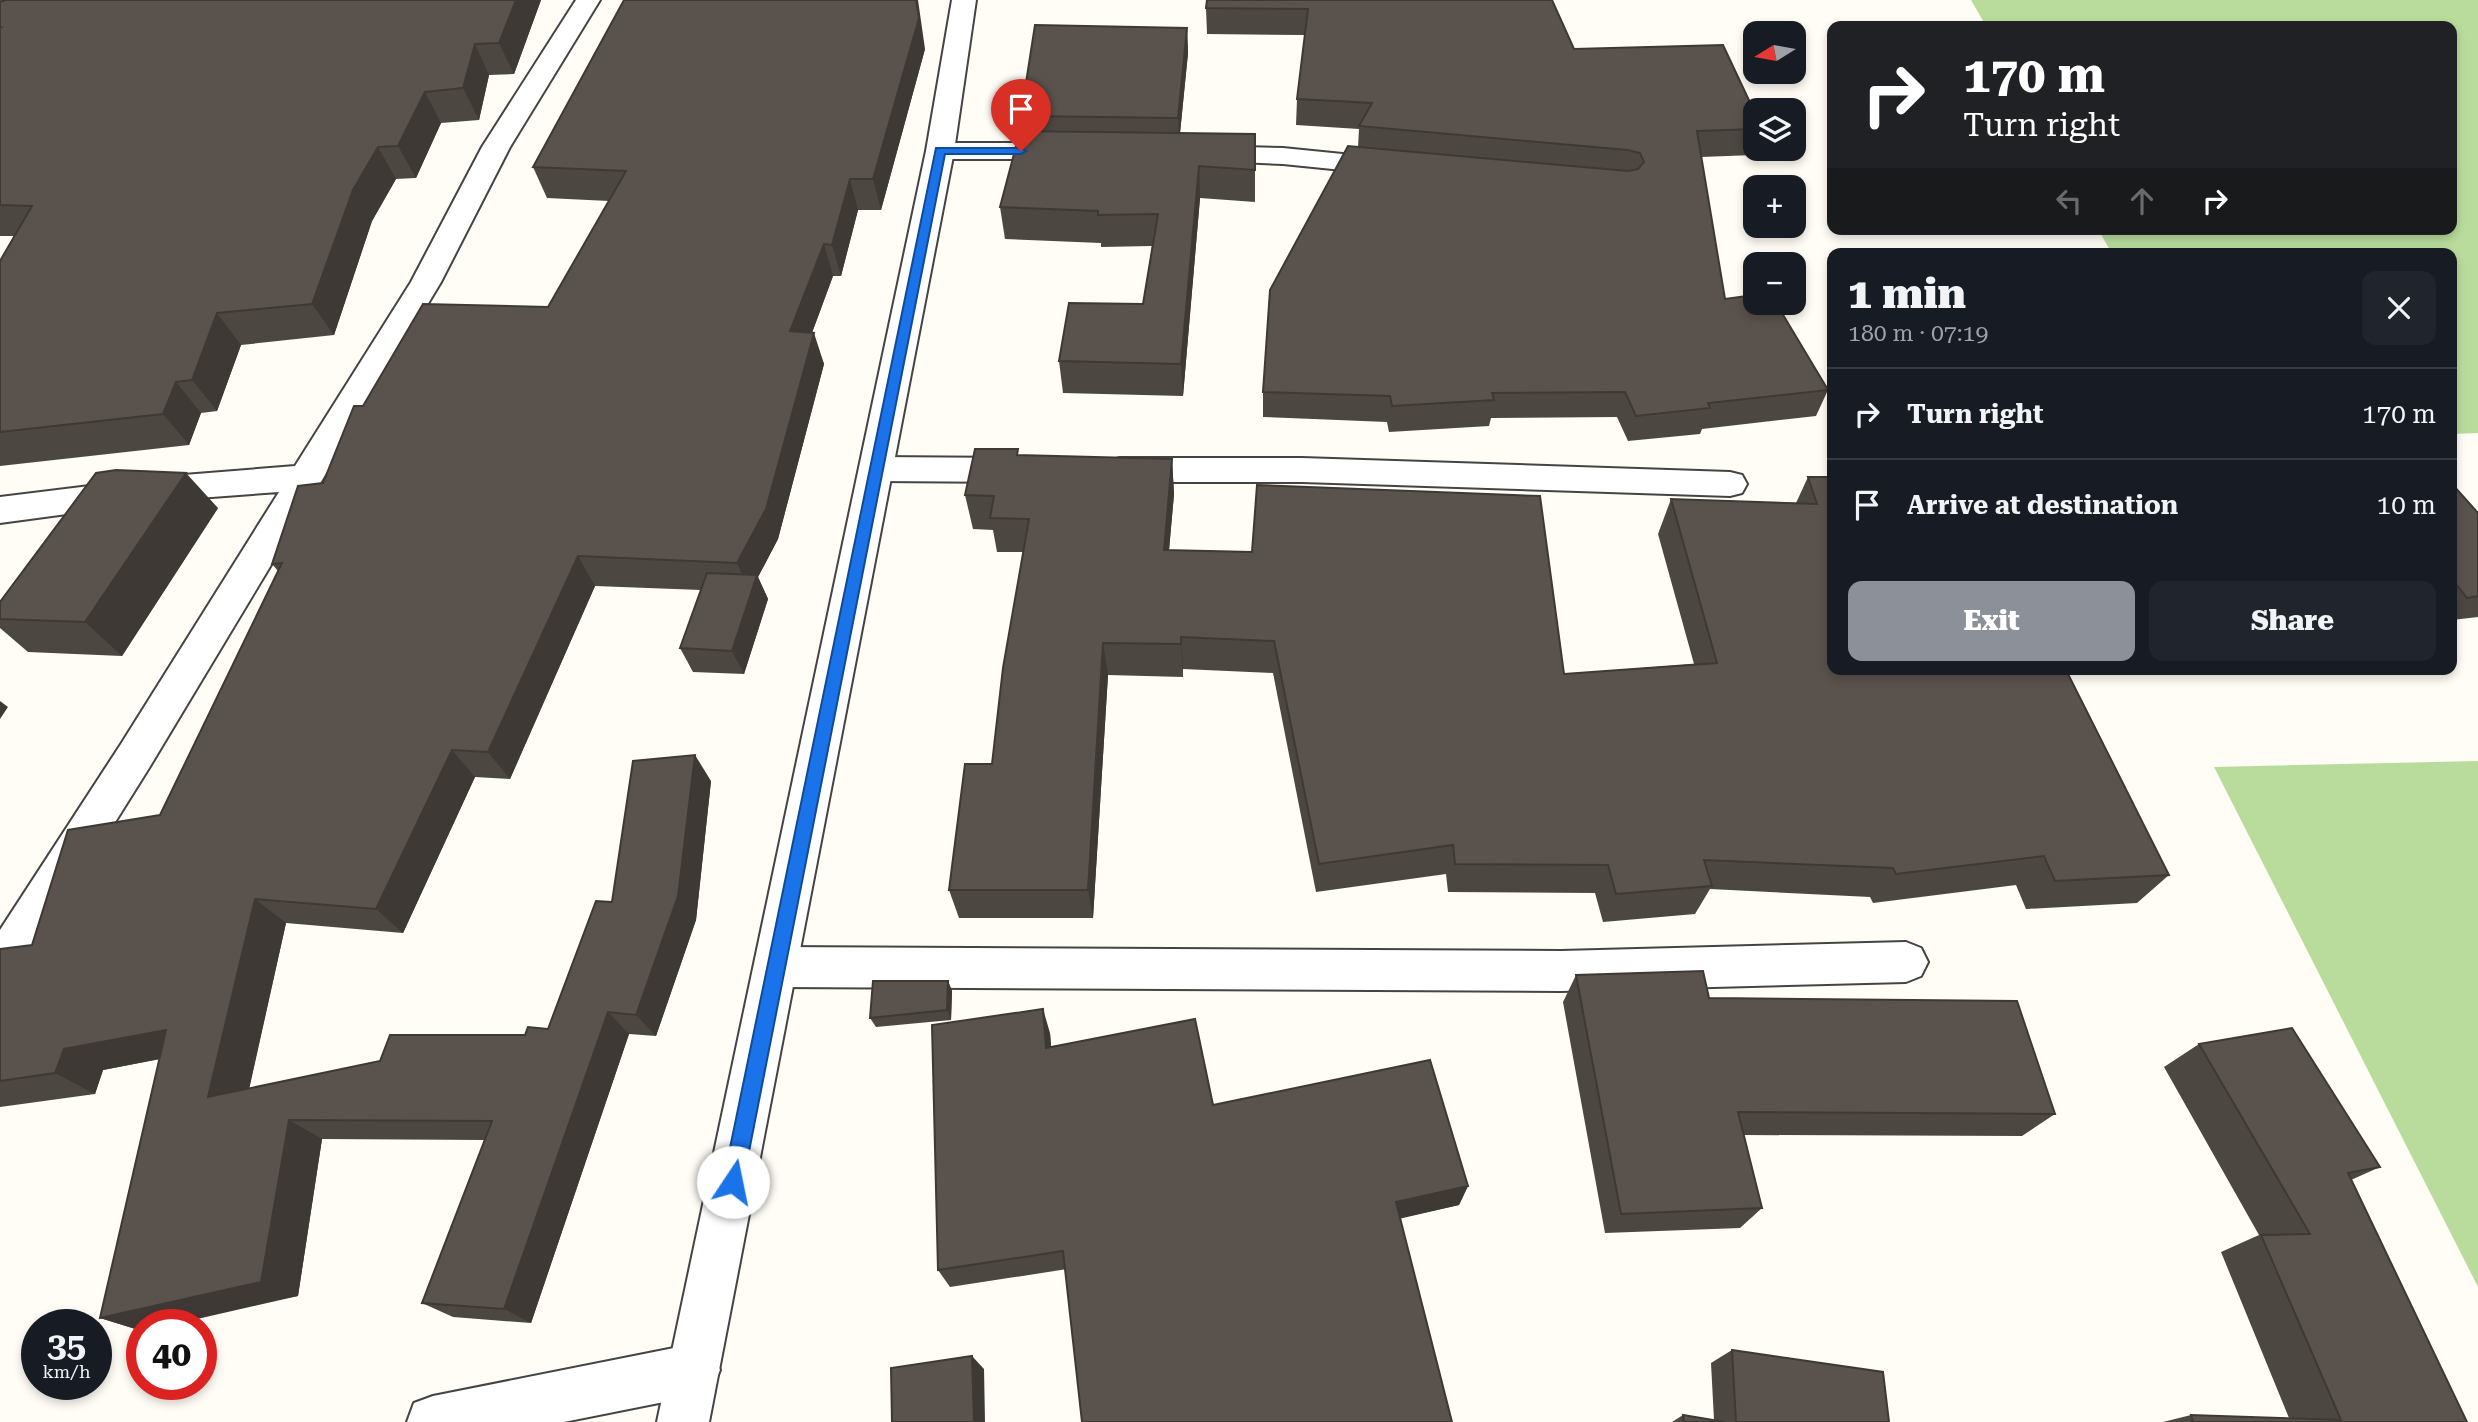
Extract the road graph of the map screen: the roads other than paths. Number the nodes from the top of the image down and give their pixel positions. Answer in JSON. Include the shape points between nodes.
{"nodes":[{"id":1,"x":587,"y":0,"type":"edge"},
{"id":2,"x":964,"y":0,"type":"edge"},
{"id":3,"x":940,"y":151,"type":"junction"},
{"id":4,"x":1088,"y":151,"type":"edge"},
{"id":5,"x":1180,"y":153,"type":"edge"},
{"id":6,"x":1416,"y":169,"type":"edge"},
{"id":7,"x":876,"y":469,"type":"junction"},
{"id":8,"x":1054,"y":470,"type":"edge"},
{"id":9,"x":1096,"y":470,"type":"edge"},
{"id":10,"x":303,"y":478,"type":"junction"},
{"id":11,"x":1730,"y":484,"type":"dead end"},
{"id":12,"x":0,"y":510,"type":"edge"},
{"id":13,"x":1906,"y":962,"type":"dead end"},
{"id":14,"x":777,"y":967,"type":"junction"},
{"id":15,"x":0,"y":968,"type":"edge"},
{"id":16,"x":694,"y":1370,"type":"junction"},
{"id":17,"x":433,"y":1422,"type":"edge"},
{"id":18,"x":683,"y":1422,"type":"edge"}],
"edges":[{"from":1,"to":10,"type":"street","via":[[496,147],[426,282]]},
{"from":2,"to":3,"type":"street"},
{"from":3,"to":4,"type":"street"},
{"from":3,"to":7,"type":"street"},
{"from":5,"to":6,"type":"street","via":[[1283,156]]},
{"from":7,"to":8,"type":"street"},
{"from":7,"to":14,"type":"street"},
{"from":9,"to":11,"type":"street","via":[[1301,470]]},
{"from":10,"to":12,"type":"street","via":[[172,488]]},
{"from":10,"to":15,"type":"street","via":[[135,757]]},
{"from":13,"to":14,"type":"street","via":[[1561,971]]},
{"from":14,"to":16,"type":"street"},
{"from":16,"to":17,"type":"street"},
{"from":16,"to":18,"type":"street"}]}
